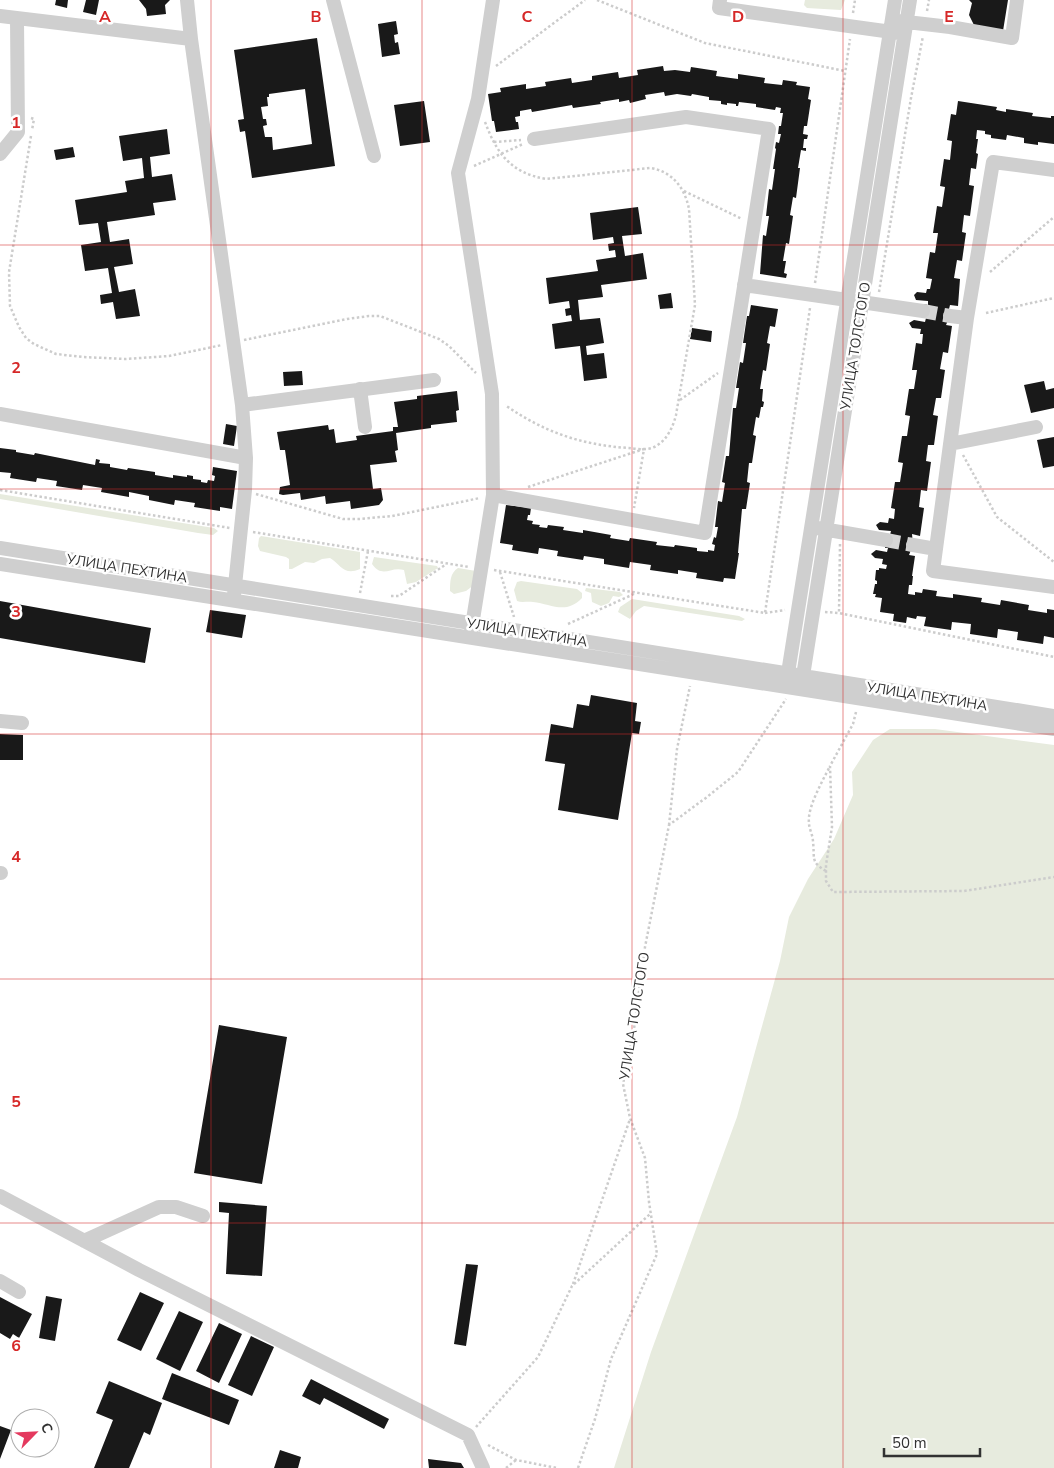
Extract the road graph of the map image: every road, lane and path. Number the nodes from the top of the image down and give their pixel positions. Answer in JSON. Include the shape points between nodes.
{"nodes":[{"id":1,"x":187,"y":0,"type":"edge"},
{"id":2,"x":333,"y":0,"type":"edge"},
{"id":3,"x":493,"y":0,"type":"edge"},
{"id":4,"x":585,"y":0,"type":"edge"},
{"id":5,"x":597,"y":0,"type":"edge"},
{"id":6,"x":720,"y":0,"type":"edge"},
{"id":7,"x":855,"y":0,"type":"edge"},
{"id":8,"x":896,"y":0,"type":"edge"},
{"id":9,"x":910,"y":0,"type":"edge"},
{"id":10,"x":929,"y":0,"type":"edge"},
{"id":11,"x":1017,"y":0,"type":"edge"},
{"id":12,"x":0,"y":16,"type":"edge"},
{"id":13,"x":17,"y":19,"type":"junction"},
{"id":14,"x":925,"y":24,"type":"junction"},
{"id":15,"x":851,"y":27,"type":"junction"},
{"id":16,"x":898,"y":27,"type":"junction"},
{"id":17,"x":191,"y":39,"type":"junction"},
{"id":18,"x":845,"y":71,"type":"junction"},
{"id":19,"x":481,"y":77,"type":"junction"},
{"id":20,"x":478,"y":99,"type":"junction"},
{"id":21,"x":17,"y":112,"type":"junction"},
{"id":22,"x":534,"y":139,"type":"junction"},
{"id":23,"x":494,"y":142,"type":"junction"},
{"id":24,"x":0,"y":154,"type":"edge"},
{"id":25,"x":502,"y":154,"type":"junction"},
{"id":26,"x":374,"y":156,"type":"dead end"},
{"id":27,"x":1054,"y":170,"type":"edge"},
{"id":28,"x":458,"y":173,"type":"junction"},
{"id":29,"x":683,"y":190,"type":"junction"},
{"id":30,"x":1054,"y":217,"type":"edge"},
{"id":31,"x":754,"y":224,"type":"junction"},
{"id":32,"x":990,"y":272,"type":"dead end"},
{"id":33,"x":744,"y":285,"type":"junction"},
{"id":34,"x":812,"y":295,"type":"junction"},
{"id":35,"x":1054,"y":298,"type":"edge"},
{"id":36,"x":848,"y":300,"type":"junction"},
{"id":37,"x":862,"y":302,"type":"junction"},
{"id":38,"x":877,"y":304,"type":"junction"},
{"id":39,"x":923,"y":311,"type":"tunnel mouth"},
{"id":40,"x":986,"y":313,"type":"dead end"},
{"id":41,"x":950,"y":316,"type":"tunnel mouth"},
{"id":42,"x":967,"y":318,"type":"junction"},
{"id":43,"x":233,"y":342,"type":"junction"},
{"id":44,"x":732,"y":364,"type":"junction"},
{"id":45,"x":434,"y":380,"type":"dead end"},
{"id":46,"x":360,"y":389,"type":"junction"},
{"id":47,"x":492,"y":394,"type":"junction"},
{"id":48,"x":679,"y":401,"type":"junction"},
{"id":49,"x":242,"y":404,"type":"junction"},
{"id":50,"x":0,"y":414,"type":"edge"},
{"id":51,"x":365,"y":427,"type":"dead end"},
{"id":52,"x":1036,"y":427,"type":"dead end"},
{"id":53,"x":955,"y":448,"type":"junction"},
{"id":54,"x":644,"y":449,"type":"junction"},
{"id":55,"x":246,"y":458,"type":"junction"},
{"id":56,"x":0,"y":490,"type":"edge"},
{"id":57,"x":245,"y":490,"type":"junction"},
{"id":58,"x":496,"y":497,"type":"junction"},
{"id":59,"x":632,"y":519,"type":"junction"},
{"id":60,"x":811,"y":527,"type":"junction"},
{"id":61,"x":240,"y":530,"type":"junction"},
{"id":62,"x":833,"y":531,"type":"junction"},
{"id":63,"x":886,"y":540,"type":"tunnel mouth"},
{"id":64,"x":913,"y":545,"type":"tunnel mouth"},
{"id":65,"x":0,"y":548,"type":"edge"},
{"id":66,"x":936,"y":549,"type":"junction"},
{"id":67,"x":368,"y":551,"type":"junction"},
{"id":68,"x":1054,"y":562,"type":"edge"},
{"id":69,"x":0,"y":564,"type":"edge"},
{"id":70,"x":446,"y":564,"type":"junction"},
{"id":71,"x":481,"y":568,"type":"junction"},
{"id":72,"x":236,"y":586,"type":"junction"},
{"id":73,"x":1054,"y":587,"type":"edge"},
{"id":74,"x":638,"y":593,"type":"junction"},
{"id":75,"x":360,"y":594,"type":"dead end"},
{"id":76,"x":389,"y":596,"type":"dead end"},
{"id":77,"x":233,"y":601,"type":"junction"},
{"id":78,"x":472,"y":624,"type":"junction"},
{"id":79,"x":564,"y":626,"type":"dead end"},
{"id":80,"x":470,"y":638,"type":"junction"},
{"id":81,"x":1054,"y":657,"type":"edge"},
{"id":82,"x":693,"y":672,"type":"junction"},
{"id":83,"x":788,"y":673,"type":"junction"},
{"id":84,"x":803,"y":676,"type":"junction"},
{"id":85,"x":793,"y":688,"type":"junction"},
{"id":86,"x":860,"y":698,"type":"junction"},
{"id":87,"x":1054,"y":716,"type":"edge"},
{"id":88,"x":0,"y":721,"type":"edge"},
{"id":89,"x":22,"y":723,"type":"dead end"},
{"id":90,"x":1054,"y":728,"type":"edge"},
{"id":91,"x":830,"y":766,"type":"junction"},
{"id":92,"x":668,"y":825,"type":"junction"},
{"id":93,"x":826,"y":871,"type":"junction"},
{"id":94,"x":1054,"y":877,"type":"edge"},
{"id":95,"x":630,"y":1118,"type":"junction"},
{"id":96,"x":0,"y":1196,"type":"edge"},
{"id":97,"x":650,"y":1214,"type":"junction"},
{"id":98,"x":203,"y":1216,"type":"dead end"},
{"id":99,"x":84,"y":1241,"type":"junction"},
{"id":100,"x":0,"y":1281,"type":"edge"},
{"id":101,"x":572,"y":1286,"type":"junction"},
{"id":102,"x":19,"y":1292,"type":"dead end"},
{"id":103,"x":468,"y":1436,"type":"junction"},
{"id":104,"x":516,"y":1460,"type":"junction"},
{"id":105,"x":483,"y":1468,"type":"edge"},
{"id":106,"x":506,"y":1468,"type":"edge"},
{"id":107,"x":557,"y":1468,"type":"edge"},
{"id":108,"x":578,"y":1468,"type":"edge"}],
"edges":[{"from":1,"to":17,"type":"street"},
{"from":2,"to":26,"type":"street"},
{"from":3,"to":19,"type":"street"},
{"from":4,"to":19,"type":"path"},
{"from":5,"to":18,"type":"path","via":[[704,43]]},
{"from":6,"to":15,"type":"street","via":[[719,8]]},
{"from":7,"to":15,"type":"path"},
{"from":8,"to":16,"type":"street","name":"УЛИЦА ТОЛСТОГО"},
{"from":9,"to":16,"type":"street","name":"УЛИЦА ТОЛСТОГО"},
{"from":10,"to":14,"type":"path"},
{"from":11,"to":14,"type":"street","via":[[1012,38]]},
{"from":12,"to":13,"type":"street"},
{"from":13,"to":17,"type":"street"},
{"from":13,"to":21,"type":"street"},
{"from":14,"to":16,"type":"street"},
{"from":14,"to":38,"type":"path"},
{"from":15,"to":16,"type":"street"},
{"from":15,"to":18,"type":"path"},
{"from":16,"to":36,"type":"street","name":"УЛИЦА ТОЛСТОГО"},
{"from":16,"to":37,"type":"street","name":"УЛИЦА ТОЛСТОГО"},
{"from":17,"to":43,"type":"street"},
{"from":18,"to":34,"type":"path"},
{"from":19,"to":20,"type":"street"},
{"from":20,"to":23,"type":"path"},
{"from":20,"to":28,"type":"street"},
{"from":21,"to":24,"type":"street","via":[[18,132]]},
{"from":21,"to":43,"type":"path","via":[[34,119],[9,272],[10,306],[26,338],[56,354],[126,359],[170,356]]},
{"from":22,"to":23,"type":"path"},
{"from":22,"to":25,"type":"path"},
{"from":22,"to":31,"type":"street","via":[[686,117],[769,129]]},
{"from":23,"to":25,"type":"path"},
{"from":25,"to":28,"type":"path"},
{"from":25,"to":29,"type":"path","via":[[518,171],[530,176],[546,178],[650,168],[666,173]]},
{"from":27,"to":42,"type":"street","via":[[993,162]]},
{"from":28,"to":47,"type":"street"},
{"from":29,"to":31,"type":"path"},
{"from":29,"to":48,"type":"path","via":[[689,209],[695,305]]},
{"from":30,"to":32,"type":"path"},
{"from":31,"to":33,"type":"street"},
{"from":33,"to":34,"type":"street"},
{"from":33,"to":44,"type":"street"},
{"from":34,"to":36,"type":"street"},
{"from":34,"to":74,"type":"path","via":[[765,613]]},
{"from":35,"to":40,"type":"path"},
{"from":36,"to":37,"type":"street"},
{"from":36,"to":60,"type":"street","name":"УЛИЦА ТОЛСТОГО"},
{"from":37,"to":38,"type":"street"},
{"from":37,"to":62,"type":"street","name":"УЛИЦА ТОЛСТОГО"},
{"from":38,"to":39,"type":"street"},
{"from":41,"to":42,"type":"street"},
{"from":42,"to":53,"type":"street"},
{"from":43,"to":47,"type":"path","via":[[347,319],[380,316],[439,339],[469,366]]},
{"from":43,"to":49,"type":"street"},
{"from":44,"to":48,"type":"path"},
{"from":44,"to":59,"type":"street","via":[[705,533]]},
{"from":45,"to":46,"type":"street"},
{"from":46,"to":49,"type":"street"},
{"from":46,"to":51,"type":"street"},
{"from":47,"to":54,"type":"path","via":[[520,416],[550,432],[580,442]]},
{"from":47,"to":58,"type":"street"},
{"from":48,"to":54,"type":"path","via":[[673,427],[666,437],[655,447]]},
{"from":49,"to":55,"type":"street"},
{"from":50,"to":55,"type":"street"},
{"from":52,"to":53,"type":"street"},
{"from":53,"to":66,"type":"street"},
{"from":53,"to":68,"type":"path","via":[[997,517]]},
{"from":54,"to":58,"type":"path"},
{"from":54,"to":59,"type":"path"},
{"from":55,"to":57,"type":"street"},
{"from":56,"to":61,"type":"path"},
{"from":57,"to":58,"type":"path","via":[[343,519],[392,516],[482,497]]},
{"from":57,"to":61,"type":"street"},
{"from":58,"to":59,"type":"street"},
{"from":58,"to":71,"type":"street"},
{"from":60,"to":62,"type":"street"},
{"from":60,"to":83,"type":"street","name":"УЛИЦА ТОЛСТОГО"},
{"from":61,"to":67,"type":"path"},
{"from":61,"to":72,"type":"street"},
{"from":62,"to":63,"type":"street"},
{"from":62,"to":81,"type":"path","via":[[839,613]]},
{"from":62,"to":84,"type":"street","name":"УЛИЦА ТОЛСТОГО"},
{"from":64,"to":66,"type":"street"},
{"from":65,"to":72,"type":"street","name":"УЛИЦА ПЕХТИНА"},
{"from":66,"to":73,"type":"street","via":[[933,571]]},
{"from":67,"to":70,"type":"path"},
{"from":67,"to":75,"type":"path"},
{"from":69,"to":77,"type":"street","name":"УЛИЦА ПЕХТИНА"},
{"from":70,"to":71,"type":"path"},
{"from":70,"to":76,"type":"path","via":[[399,596]]},
{"from":71,"to":74,"type":"path"},
{"from":71,"to":78,"type":"street"},
{"from":72,"to":77,"type":"street"},
{"from":72,"to":78,"type":"street","name":"УЛИЦА ПЕХТИНА"},
{"from":74,"to":79,"type":"path"},
{"from":77,"to":80,"type":"street","name":"УЛИЦА ПЕХТИНА"},
{"from":78,"to":80,"type":"street"},
{"from":78,"to":83,"type":"street","name":"УЛИЦА ПЕХТИНА"},
{"from":80,"to":82,"type":"street","name":"УЛИЦА ПЕХТИНА"},
{"from":82,"to":85,"type":"street","name":"УЛИЦА ПЕХТИНА"},
{"from":82,"to":92,"type":"path","name":"УЛИЦА ТОЛСТОГО","via":[[677,749]]},
{"from":83,"to":84,"type":"street","name":"УЛИЦА ПЕХТИНА"},
{"from":83,"to":85,"type":"street","name":"УЛИЦА ТОЛСТОГО"},
{"from":84,"to":85,"type":"street"},
{"from":84,"to":87,"type":"street","name":"УЛИЦА ПЕХТИНА"},
{"from":85,"to":86,"type":"street","name":"УЛИЦА ПЕХТИНА"},
{"from":85,"to":92,"type":"path","via":[[738,772]]},
{"from":86,"to":90,"type":"street","name":"УЛИЦА ПЕХТИНА"},
{"from":86,"to":91,"type":"path","via":[[853,724]]},
{"from":88,"to":89,"type":"street"},
{"from":91,"to":93,"type":"path","via":[[832,827]]},
{"from":91,"to":93,"type":"path","via":[[811,807],[808,823],[813,834],[813,860]]},
{"from":92,"to":95,"type":"path","name":"УЛИЦА ТОЛСТОГО","via":[[622,1084]]},
{"from":93,"to":94,"type":"path","via":[[826,881],[833,892],[854,893],[964,891]]},
{"from":95,"to":97,"type":"path","name":"УЛИЦА ТОЛСТОГО","via":[[645,1158]]},
{"from":95,"to":101,"type":"path"},
{"from":96,"to":99,"type":"street"},
{"from":97,"to":101,"type":"path"},
{"from":97,"to":108,"type":"path","name":"УЛИЦА ТОЛСТОГО","via":[[657,1254],[611,1359]]},
{"from":98,"to":99,"type":"street","via":[[176,1207],[159,1207]]},
{"from":99,"to":103,"type":"street"},
{"from":100,"to":102,"type":"street"},
{"from":101,"to":103,"type":"path","via":[[538,1357]]},
{"from":103,"to":104,"type":"path"},
{"from":103,"to":105,"type":"street"},
{"from":104,"to":106,"type":"path"},
{"from":104,"to":107,"type":"path"}]}
